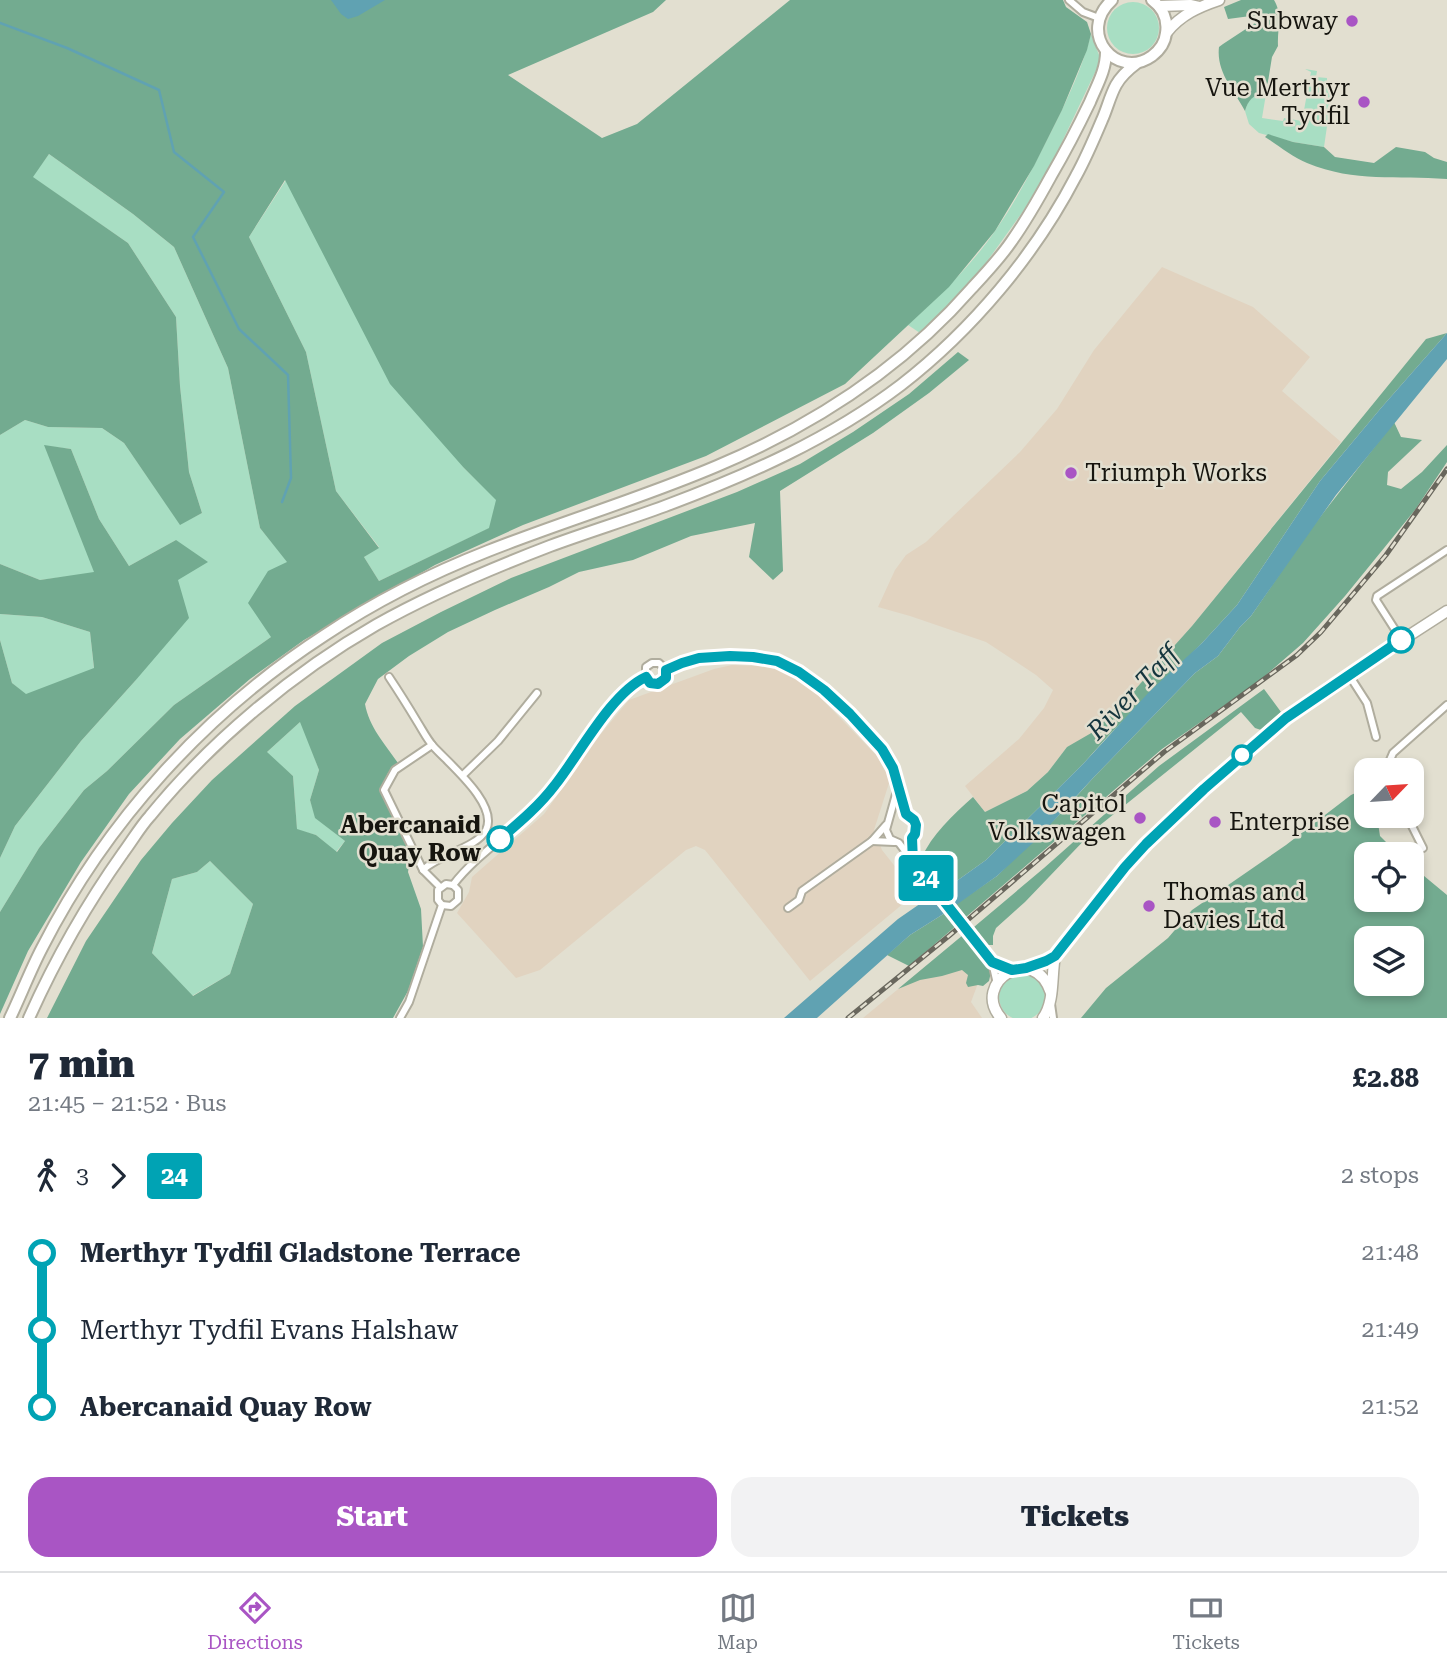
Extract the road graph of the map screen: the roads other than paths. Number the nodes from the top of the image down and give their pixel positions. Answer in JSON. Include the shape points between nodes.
{"nodes":[{"id":1,"x":1069,"y":0,"type":"edge"},
{"id":2,"x":1112,"y":0,"type":"edge"},
{"id":3,"x":1219,"y":0,"type":"edge"},
{"id":4,"x":1156,"y":3,"type":"edge"},
{"id":5,"x":1199,"y":6,"type":"junction"},
{"id":6,"x":1099,"y":18,"type":"junction"},
{"id":7,"x":1167,"y":32,"type":"junction"},
{"id":8,"x":1106,"y":52,"type":"junction"},
{"id":9,"x":1137,"y":63,"type":"junction"},
{"id":10,"x":1447,"y":550,"type":"edge"},
{"id":11,"x":1447,"y":611,"type":"edge"},
{"id":12,"x":1401,"y":639,"type":"junction"},
{"id":13,"x":666,"y":670,"type":"junction"},
{"id":14,"x":1349,"y":675,"type":"junction"},
{"id":15,"x":389,"y":677,"type":"dead end"},
{"id":16,"x":646,"y":677,"type":"junction"},
{"id":17,"x":537,"y":693,"type":"dead end"},
{"id":18,"x":1447,"y":705,"type":"edge"},
{"id":19,"x":1376,"y":737,"type":"dead end"},
{"id":20,"x":432,"y":745,"type":"junction"},
{"id":21,"x":1391,"y":758,"type":"edge"},
{"id":22,"x":463,"y":775,"type":"junction"},
{"id":23,"x":899,"y":786,"type":"junction"},
{"id":24,"x":906,"y":814,"type":"junction"},
{"id":25,"x":887,"y":822,"type":"junction"},
{"id":26,"x":912,"y":838,"type":"junction"},
{"id":27,"x":872,"y":841,"type":"junction"},
{"id":28,"x":897,"y":842,"type":"junction"},
{"id":29,"x":913,"y":862,"type":"junction"},
{"id":30,"x":423,"y":870,"type":"junction"},
{"id":31,"x":453,"y":886,"type":"junction"},
{"id":32,"x":440,"y":887,"type":"junction"},
{"id":33,"x":442,"y":905,"type":"junction"},
{"id":34,"x":788,"y":908,"type":"dead end"},
{"id":35,"x":1055,"y":956,"type":"junction"},
{"id":36,"x":992,"y":962,"type":"junction"},
{"id":37,"x":1026,"y":968,"type":"junction"},
{"id":38,"x":1012,"y":970,"type":"junction"},
{"id":39,"x":997,"y":984,"type":"junction"},
{"id":40,"x":1051,"y":998,"type":"junction"},
{"id":41,"x":998,"y":1016,"type":"edge"},
{"id":42,"x":10,"y":1018,"type":"edge"},
{"id":43,"x":29,"y":1018,"type":"edge"},
{"id":44,"x":400,"y":1018,"type":"edge"},
{"id":45,"x":1043,"y":1018,"type":"edge"},
{"id":46,"x":1054,"y":1018,"type":"edge"}],
"edges":[{"from":1,"to":6,"type":"street"},
{"from":2,"to":6,"type":"highway"},
{"from":3,"to":5,"type":"main road"},
{"from":4,"to":5,"type":"main road"},
{"from":4,"to":7,"type":"highway","via":[[1166,19]]},
{"from":5,"to":7,"type":"main road"},
{"from":6,"to":8,"type":"highway","via":[[1098,37]]},
{"from":7,"to":9,"type":"highway","via":[[1156,53]]},
{"from":8,"to":9,"type":"highway"},
{"from":8,"to":42,"type":"highway","via":[[1104,72],[1074,135],[1011,242],[961,301],[908,352],[829,408],[754,449],[434,575],[324,635],[261,681],[210,725],[138,802],[65,906]]},
{"from":9,"to":43,"type":"highway","via":[[1117,82],[1077,175],[1032,246],[989,302],[934,357],[867,410],[803,447],[714,487],[550,546],[448,589],[375,626],[304,671],[246,718],[150,816],[76,925]]},
{"from":10,"to":12,"type":"street","via":[[1377,596]]},
{"from":11,"to":12,"type":"main road"},
{"from":12,"to":14,"type":"main road"},
{"from":13,"to":16,"type":"street","via":[[666,678],[658,684]]},
{"from":13,"to":16,"type":"street","via":[[652,663],[646,667]]},
{"from":13,"to":23,"type":"street","via":[[699,658],[777,661],[824,690],[867,731],[882,749]]},
{"from":14,"to":19,"type":"street","via":[[1367,703]]},
{"from":14,"to":35,"type":"main road","via":[[1271,730],[1146,844]]},
{"from":15,"to":20,"type":"street"},
{"from":16,"to":31,"type":"street","via":[[606,713],[536,808]]},
{"from":17,"to":22,"type":"street"},
{"from":18,"to":21,"type":"street"},
{"from":20,"to":22,"type":"street"},
{"from":20,"to":30,"type":"street","via":[[395,770],[384,790]]},
{"from":22,"to":30,"type":"street","via":[[487,813],[486,831]]},
{"from":23,"to":24,"type":"street"},
{"from":23,"to":25,"type":"street"},
{"from":24,"to":25,"type":"street","via":[[896,814]]},
{"from":24,"to":26,"type":"street","via":[[916,825]]},
{"from":25,"to":27,"type":"street"},
{"from":25,"to":28,"type":"street","via":[[887,834]]},
{"from":26,"to":28,"type":"street"},
{"from":26,"to":29,"type":"street"},
{"from":27,"to":28,"type":"street"},
{"from":27,"to":34,"type":"street","via":[[802,891]]},
{"from":28,"to":29,"type":"street"},
{"from":29,"to":36,"type":"street","bridge":true},
{"from":30,"to":32,"type":"street"},
{"from":31,"to":32,"type":"street"},
{"from":31,"to":33,"type":"street","via":[[458,900],[451,906]]},
{"from":32,"to":33,"type":"street","via":[[437,897]]},
{"from":33,"to":44,"type":"street"},
{"from":35,"to":37,"type":"main road"},
{"from":35,"to":40,"type":"main road"},
{"from":36,"to":38,"type":"street"},
{"from":36,"to":39,"type":"street"},
{"from":37,"to":38,"type":"main road"},
{"from":37,"to":40,"type":"main road","via":[[1043,977]]},
{"from":38,"to":39,"type":"main road"},
{"from":39,"to":41,"type":"main road","via":[[993,997]]},
{"from":40,"to":45,"type":"main road"},
{"from":40,"to":46,"type":"street"}]}
